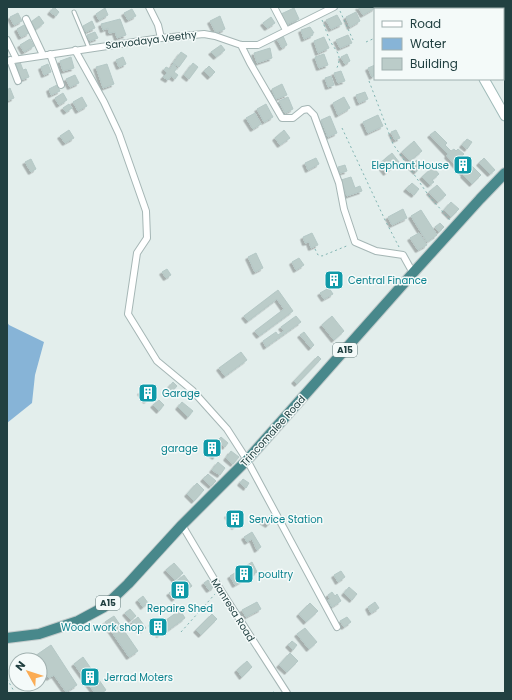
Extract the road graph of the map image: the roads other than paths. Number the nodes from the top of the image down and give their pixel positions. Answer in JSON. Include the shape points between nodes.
{"nodes":[{"id":1,"x":149,"y":7,"type":"edge"},
{"id":2,"x":274,"y":7,"type":"edge"},
{"id":3,"x":334,"y":7,"type":"edge"},
{"id":4,"x":74,"y":12,"type":"dead end"},
{"id":5,"x":26,"y":19,"type":"dead end"},
{"id":6,"x":286,"y":30,"type":"junction"},
{"id":7,"x":161,"y":38,"type":"junction"},
{"id":8,"x":7,"y":40,"type":"edge"},
{"id":9,"x":241,"y":45,"type":"junction"},
{"id":10,"x":89,"y":48,"type":"junction"},
{"id":11,"x":75,"y":50,"type":"junction"},
{"id":12,"x":46,"y":54,"type":"junction"},
{"id":13,"x":11,"y":60,"type":"edge"},
{"id":14,"x":485,"y":80,"type":"edge"},
{"id":15,"x":18,"y":81,"type":"dead end"},
{"id":16,"x":61,"y":85,"type":"dead end"},
{"id":17,"x":505,"y":116,"type":"edge"},
{"id":18,"x":505,"y":173,"type":"edge"},
{"id":19,"x":413,"y":273,"type":"junction"},
{"id":20,"x":247,"y":460,"type":"junction"},
{"id":21,"x":182,"y":525,"type":"junction"},
{"id":22,"x":337,"y":627,"type":"dead end"},
{"id":23,"x":7,"y":638,"type":"edge"},
{"id":24,"x":287,"y":693,"type":"edge"}],
"edges":[{"from":1,"to":7,"type":"street"},
{"from":2,"to":6,"type":"street"},
{"from":3,"to":6,"type":"street","name":"Sarvodaya Veethy"},
{"from":4,"to":10,"type":"lane"},
{"from":5,"to":12,"type":"street"},
{"from":6,"to":9,"type":"street","name":"Sarvodaya Veethy","via":[[258,44]]},
{"from":7,"to":9,"type":"street","name":"Sarvodaya Veethy","via":[[204,34]]},
{"from":7,"to":10,"type":"street","name":"Sarvodaya Veethy"},
{"from":8,"to":13,"type":"street"},
{"from":9,"to":19,"type":"street","via":[[282,118],[293,118],[308,109],[314,115],[339,183],[344,209],[356,242],[376,250],[403,255]]},
{"from":10,"to":11,"type":"street","name":"Sarvodaya Veethy"},
{"from":11,"to":12,"type":"street","name":"Sarvodaya Veethy"},
{"from":11,"to":20,"type":"street","via":[[119,134],[146,211],[147,238],[137,253],[128,314],[157,361],[192,390],[227,429]]},
{"from":12,"to":13,"type":"street","name":"Sarvodaya Veethy"},
{"from":12,"to":16,"type":"street"},
{"from":13,"to":15,"type":"street"},
{"from":14,"to":17,"type":"main road"},
{"from":18,"to":19,"type":"highway","name":"Trincomalee Road","number":"A15"},
{"from":19,"to":20,"type":"highway","name":"Trincomalee Road","number":"A15"},
{"from":20,"to":21,"type":"highway","name":"Trincomalee Road","number":"A15"},
{"from":20,"to":22,"type":"street"},
{"from":21,"to":23,"type":"highway","name":"Trincomalee Road","number":"A15","via":[[104,607],[78,620],[39,634]]},
{"from":21,"to":24,"type":"street","name":"Manresa Road"}]}
